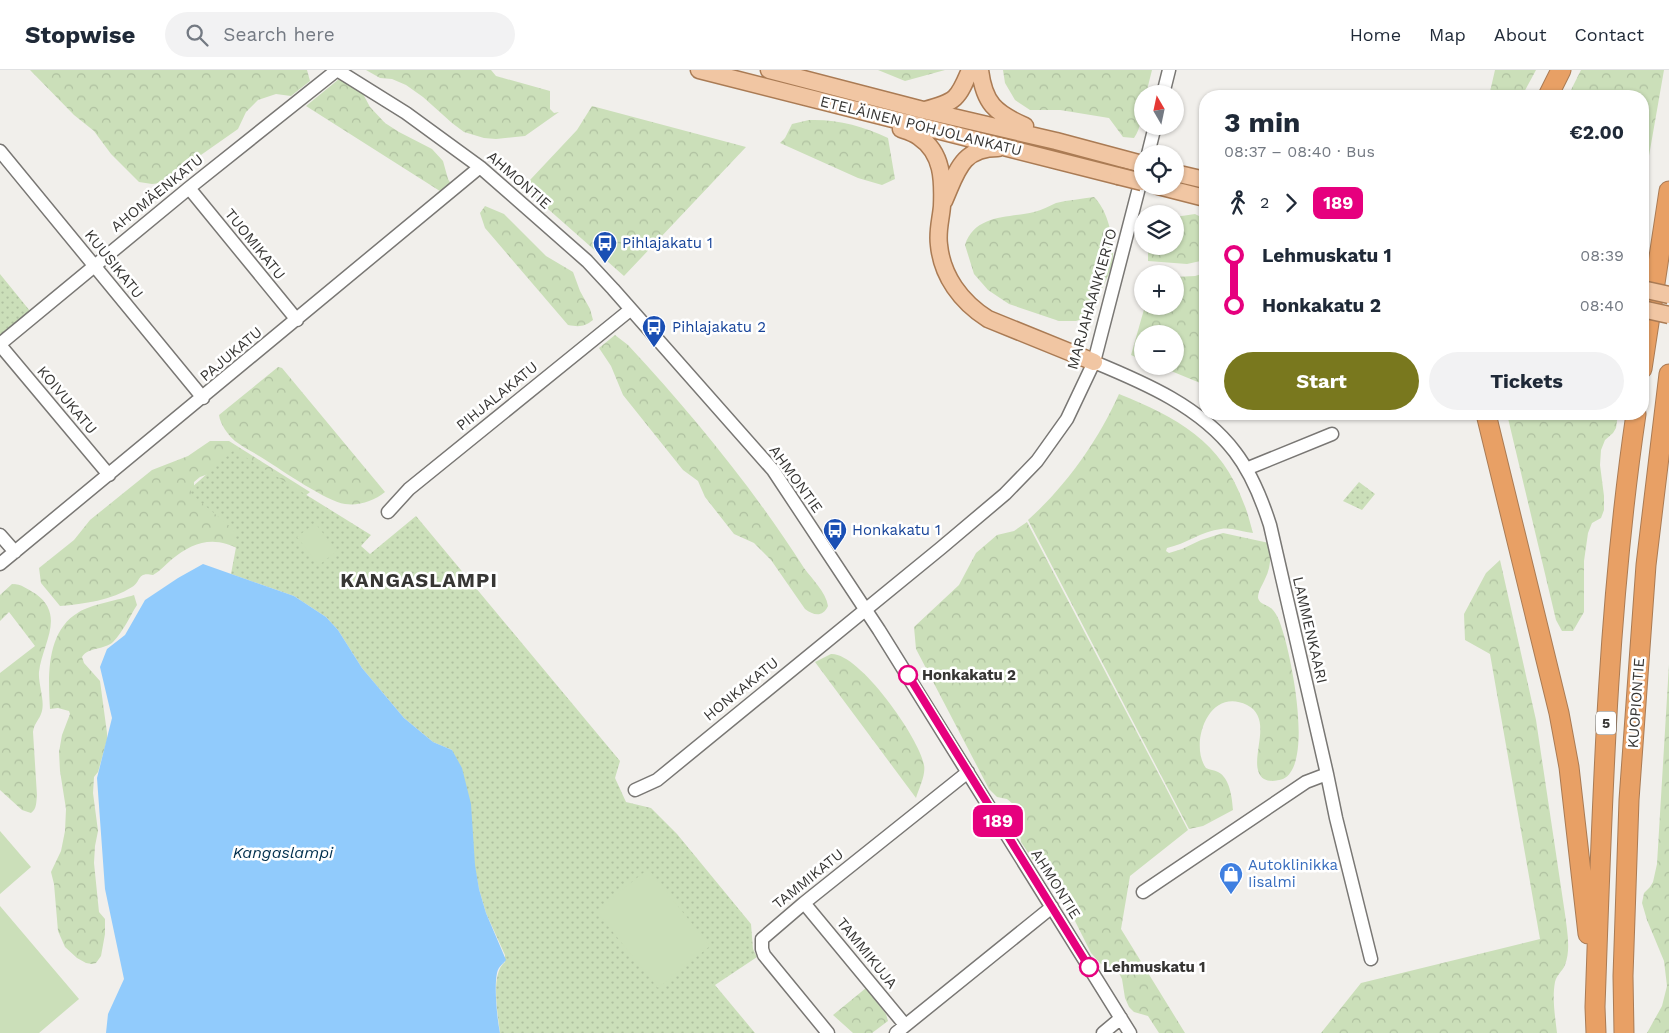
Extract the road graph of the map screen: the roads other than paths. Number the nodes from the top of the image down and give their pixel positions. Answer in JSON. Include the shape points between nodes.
{"nodes":[{"id":1,"x":337,"y":70,"type":"edge"},
{"id":2,"x":699,"y":70,"type":"edge"},
{"id":3,"x":769,"y":70,"type":"edge"},
{"id":4,"x":970,"y":70,"type":"edge"},
{"id":5,"x":980,"y":70,"type":"edge"},
{"id":6,"x":1169,"y":70,"type":"edge"},
{"id":7,"x":1561,"y":70,"type":"edge"},
{"id":8,"x":1165,"y":85,"type":"edge"},
{"id":9,"x":1551,"y":90,"type":"edge"},
{"id":10,"x":922,"y":110,"type":"junction"},
{"id":11,"x":861,"y":111,"type":"junction"},
{"id":12,"x":1056,"y":141,"type":"junction"},
{"id":13,"x":1006,"y":148,"type":"junction"},
{"id":14,"x":0,"y":151,"type":"edge"},
{"id":15,"x":1134,"y":162,"type":"edge"},
{"id":16,"x":480,"y":167,"type":"junction"},
{"id":17,"x":1184,"y":175,"type":"edge"},
{"id":18,"x":1199,"y":179,"type":"edge"},
{"id":19,"x":1134,"y":180,"type":"edge"},
{"id":20,"x":188,"y":188,"type":"junction"},
{"id":21,"x":1669,"y":191,"type":"edge"},
{"id":22,"x":1184,"y":193,"type":"edge"},
{"id":23,"x":1137,"y":195,"type":"edge"},
{"id":24,"x":1199,"y":196,"type":"edge"},
{"id":25,"x":942,"y":207,"type":"junction"},
{"id":26,"x":94,"y":266,"type":"junction"},
{"id":27,"x":1655,"y":289,"type":"edge"},
{"id":28,"x":630,"y":310,"type":"junction"},
{"id":29,"x":1649,"y":311,"type":"edge"},
{"id":30,"x":1669,"y":315,"type":"edge"},
{"id":31,"x":297,"y":320,"type":"junction"},
{"id":32,"x":1649,"y":326,"type":"edge"},
{"id":33,"x":0,"y":344,"type":"edge"},
{"id":34,"x":1094,"y":362,"type":"junction"},
{"id":35,"x":1669,"y":374,"type":"edge"},
{"id":36,"x":202,"y":398,"type":"junction"},
{"id":37,"x":1199,"y":417,"type":"edge"},
{"id":38,"x":1202,"y":420,"type":"edge"},
{"id":39,"x":1487,"y":420,"type":"edge"},
{"id":40,"x":1635,"y":420,"type":"edge"},
{"id":41,"x":1332,"y":434,"type":"dead end"},
{"id":42,"x":1669,"y":458,"type":"edge"},
{"id":43,"x":1246,"y":469,"type":"junction"},
{"id":44,"x":109,"y":475,"type":"junction"},
{"id":45,"x":388,"y":512,"type":"dead end"},
{"id":46,"x":0,"y":535,"type":"edge"},
{"id":47,"x":15,"y":552,"type":"junction"},
{"id":48,"x":0,"y":564,"type":"edge"},
{"id":49,"x":1646,"y":566,"type":"junction"},
{"id":50,"x":865,"y":609,"type":"junction"},
{"id":51,"x":968,"y":772,"type":"junction"},
{"id":52,"x":1327,"y":774,"type":"junction"},
{"id":53,"x":635,"y":790,"type":"dead end"},
{"id":54,"x":1144,"y":892,"type":"dead end"},
{"id":55,"x":804,"y":903,"type":"junction"},
{"id":56,"x":1052,"y":908,"type":"junction"},
{"id":57,"x":1372,"y":959,"type":"dead end"},
{"id":58,"x":1595,"y":1007,"type":"junction"},
{"id":59,"x":1121,"y":1018,"type":"junction"},
{"id":60,"x":901,"y":1029,"type":"edge"},
{"id":61,"x":828,"y":1033,"type":"edge"},
{"id":62,"x":1103,"y":1033,"type":"edge"},
{"id":63,"x":1130,"y":1033,"type":"edge"},
{"id":64,"x":1596,"y":1033,"type":"edge"},
{"id":65,"x":1624,"y":1033,"type":"edge"}],
"edges":[{"from":1,"to":16,"type":"street","name":"AHMONTIE","via":[[406,113]]},
{"from":1,"to":20,"type":"street","name":"AHOMÄENKATU"},
{"from":2,"to":11,"type":"main road","name":"ETELÄINEN POHJOLANKATU"},
{"from":3,"to":10,"type":"main road","name":"ETELÄINEN POHJOLANKATU"},
{"from":4,"to":10,"type":"main road","via":[[956,98]]},
{"from":5,"to":12,"type":"main road","via":[[985,94],[997,111]]},
{"from":6,"to":8,"type":"street"},
{"from":7,"to":9,"type":"highway"},
{"from":10,"to":12,"type":"main road","name":"ETELÄINEN POHJOLANKATU"},
{"from":11,"to":13,"type":"main road","name":"ETELÄINEN POHJOLANKATU"},
{"from":11,"to":25,"type":"main road","via":[[919,137],[934,152],[942,171]]},
{"from":12,"to":15,"type":"main road","name":"ETELÄINEN POHJOLANKATU"},
{"from":13,"to":19,"type":"main road","name":"ETELÄINEN POHJOLANKATU","bridge":true},
{"from":13,"to":25,"type":"main road","via":[[987,148],[971,154],[960,164]]},
{"from":14,"to":26,"type":"street","name":"KUUSIKATU"},
{"from":16,"to":28,"type":"street","name":"AHMONTIE","via":[[587,261]]},
{"from":16,"to":31,"type":"street","name":"PAJUKATU"},
{"from":17,"to":18,"type":"main road"},
{"from":20,"to":26,"type":"street","name":"AHOMÄENKATU"},
{"from":20,"to":31,"type":"street","name":"TUOMIKATU"},
{"from":21,"to":27,"type":"highway"},
{"from":22,"to":24,"type":"main road"},
{"from":23,"to":34,"type":"street","name":"MARJAHAANKIERTO"},
{"from":25,"to":34,"type":"main road","via":[[938,227],[940,256],[950,280],[966,303],[1000,325]]},
{"from":26,"to":33,"type":"street","name":"AHOMÄENKATU"},
{"from":26,"to":36,"type":"street","name":"KUUSIKATU"},
{"from":27,"to":32,"type":"highway"},
{"from":28,"to":45,"type":"street","name":"PIHJALAKATU","via":[[409,489]]},
{"from":28,"to":50,"type":"street","name":"AHMONTIE","via":[[773,470]]},
{"from":29,"to":30,"type":"main road","bridge":true},
{"from":31,"to":36,"type":"street","name":"PAJUKATU"},
{"from":33,"to":44,"type":"street","name":"KOIVUKATU"},
{"from":34,"to":37,"type":"street","name":"LAMMENKAARI","via":[[1167,396]]},
{"from":34,"to":50,"type":"street","name":"MARJAHAANKIERTO","via":[[1067,420],[1037,462],[980,515]]},
{"from":35,"to":49,"type":"highway","name":"KUOPIONTIE","number":"5"},
{"from":36,"to":44,"type":"street","name":"PAJUKATU"},
{"from":38,"to":43,"type":"street","name":"LAMMENKAARI","via":[[1225,440]]},
{"from":39,"to":58,"type":"highway","via":[[1569,767]]},
{"from":40,"to":58,"type":"highway","name":"KUOPIONTIE","number":"5","via":[[1616,579],[1603,775]]},
{"from":41,"to":43,"type":"street"},
{"from":42,"to":49,"type":"highway"},
{"from":43,"to":52,"type":"street","name":"LAMMENKAARI","via":[[1270,525]]},
{"from":44,"to":47,"type":"street","name":"PAJUKATU"},
{"from":46,"to":47,"type":"street"},
{"from":47,"to":48,"type":"street","name":"PAJUKATU"},
{"from":49,"to":65,"type":"highway","name":"KUOPIONTIE","number":"5","via":[[1629,800]]},
{"from":50,"to":51,"type":"street","name":"AHMONTIE"},
{"from":50,"to":53,"type":"street","name":"HONKAKATU","via":[[657,780]]},
{"from":51,"to":55,"type":"street","name":"TAMMIKATU"},
{"from":51,"to":56,"type":"street","name":"AHMONTIE"},
{"from":52,"to":54,"type":"street","via":[[1306,782]]},
{"from":52,"to":57,"type":"street","name":"LAMMENKAARI"},
{"from":55,"to":60,"type":"street","name":"TAMMIKUJA"},
{"from":55,"to":61,"type":"street","name":"TAMMIKATU","via":[[762,939],[762,949]]},
{"from":56,"to":59,"type":"street","name":"AHMONTIE"},
{"from":56,"to":60,"type":"street"},
{"from":58,"to":64,"type":"highway","name":"KUOPIONTIE","number":"5"},
{"from":59,"to":62,"type":"street"},
{"from":59,"to":63,"type":"street","name":"AHMONTIE"}]}
